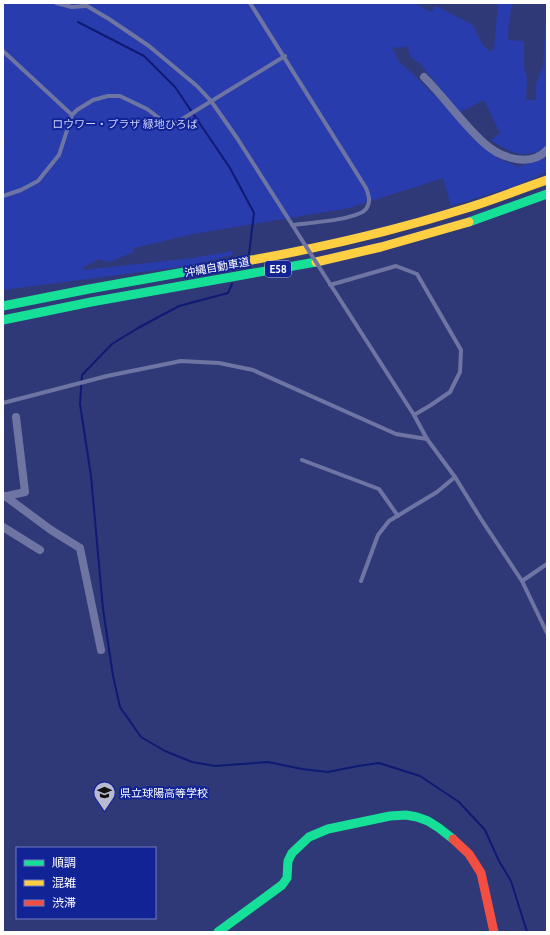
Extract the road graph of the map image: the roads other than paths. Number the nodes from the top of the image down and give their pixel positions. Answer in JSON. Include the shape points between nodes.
{"nodes":[{"id":1,"x":56,"y":3,"type":"edge"},
{"id":2,"x":250,"y":3,"type":"edge"},
{"id":3,"x":83,"y":4,"type":"edge"},
{"id":4,"x":3,"y":51,"type":"edge"},
{"id":5,"x":285,"y":56,"type":"junction"},
{"id":6,"x":424,"y":77,"type":"dead end"},
{"id":7,"x":211,"y":101,"type":"junction"},
{"id":8,"x":72,"y":115,"type":"junction"},
{"id":9,"x":547,"y":150,"type":"edge"},
{"id":10,"x":547,"y":180,"type":"edge"},
{"id":11,"x":547,"y":194,"type":"edge"},
{"id":12,"x":3,"y":196,"type":"edge"},
{"id":13,"x":292,"y":225,"type":"junction"},
{"id":14,"x":330,"y":286,"type":"junction"},
{"id":15,"x":3,"y":306,"type":"edge"},
{"id":16,"x":3,"y":320,"type":"edge"},
{"id":17,"x":3,"y":403,"type":"edge"},
{"id":18,"x":414,"y":415,"type":"junction"},
{"id":19,"x":16,"y":417,"type":"dead end"},
{"id":20,"x":427,"y":439,"type":"junction"},
{"id":21,"x":302,"y":460,"type":"dead end"},
{"id":22,"x":455,"y":478,"type":"junction"},
{"id":23,"x":4,"y":497,"type":"edge"},
{"id":24,"x":398,"y":516,"type":"junction"},
{"id":25,"x":3,"y":527,"type":"edge"},
{"id":26,"x":40,"y":550,"type":"dead end"},
{"id":27,"x":547,"y":564,"type":"edge"},
{"id":28,"x":522,"y":581,"type":"junction"},
{"id":29,"x":361,"y":582,"type":"dead end"},
{"id":30,"x":547,"y":633,"type":"edge"},
{"id":31,"x":101,"y":650,"type":"dead end"},
{"id":32,"x":218,"y":932,"type":"edge"},
{"id":33,"x":494,"y":932,"type":"edge"}],
"edges":[{"from":1,"to":3,"type":"lane","via":[[72,7]]},
{"from":2,"to":5,"type":"lane"},
{"from":3,"to":7,"type":"lane","via":[[109,18],[149,46]]},
{"from":4,"to":8,"type":"lane"},
{"from":5,"to":7,"type":"lane"},
{"from":5,"to":13,"type":"lane","via":[[370,198],[365,209],[359,214]]},
{"from":6,"to":9,"type":"street","via":[[485,144],[502,155],[518,160],[531,160]]},
{"from":7,"to":8,"type":"lane","via":[[174,124],[120,96],[101,97],[84,105]]},
{"from":7,"to":13,"type":"lane"},
{"from":8,"to":12,"type":"lane","via":[[59,156],[38,181]]},
{"from":10,"to":15,"type":"main road","name":"沖縄自動車道","number":"E58","via":[[467,208],[378,233],[304,250]]},
{"from":11,"to":16,"type":"main road","name":"沖縄自動車道","number":"E58","via":[[471,222],[381,247],[301,265]]},
{"from":13,"to":14,"type":"lane","bridge":true},
{"from":14,"to":18,"type":"lane"},
{"from":14,"to":18,"type":"lane","via":[[396,266],[417,274],[461,350],[460,372],[450,392]]},
{"from":17,"to":20,"type":"lane","via":[[107,376],[181,361],[219,363],[253,370],[396,434]]},
{"from":18,"to":20,"type":"lane"},
{"from":19,"to":23,"type":"street","via":[[25,492]]},
{"from":20,"to":22,"type":"lane"},
{"from":21,"to":24,"type":"lane","via":[[378,489]]},
{"from":22,"to":24,"type":"lane"},
{"from":22,"to":28,"type":"lane"},
{"from":23,"to":31,"type":"street","via":[[80,548]]},
{"from":24,"to":29,"type":"lane","via":[[389,521],[378,535]]},
{"from":25,"to":26,"type":"street"},
{"from":27,"to":28,"type":"lane"},
{"from":28,"to":30,"type":"lane"},
{"from":32,"to":33,"type":"main road","via":[[283,883],[290,857],[318,831],[406,815],[418,817],[436,826],[472,857],[485,884]]}]}
